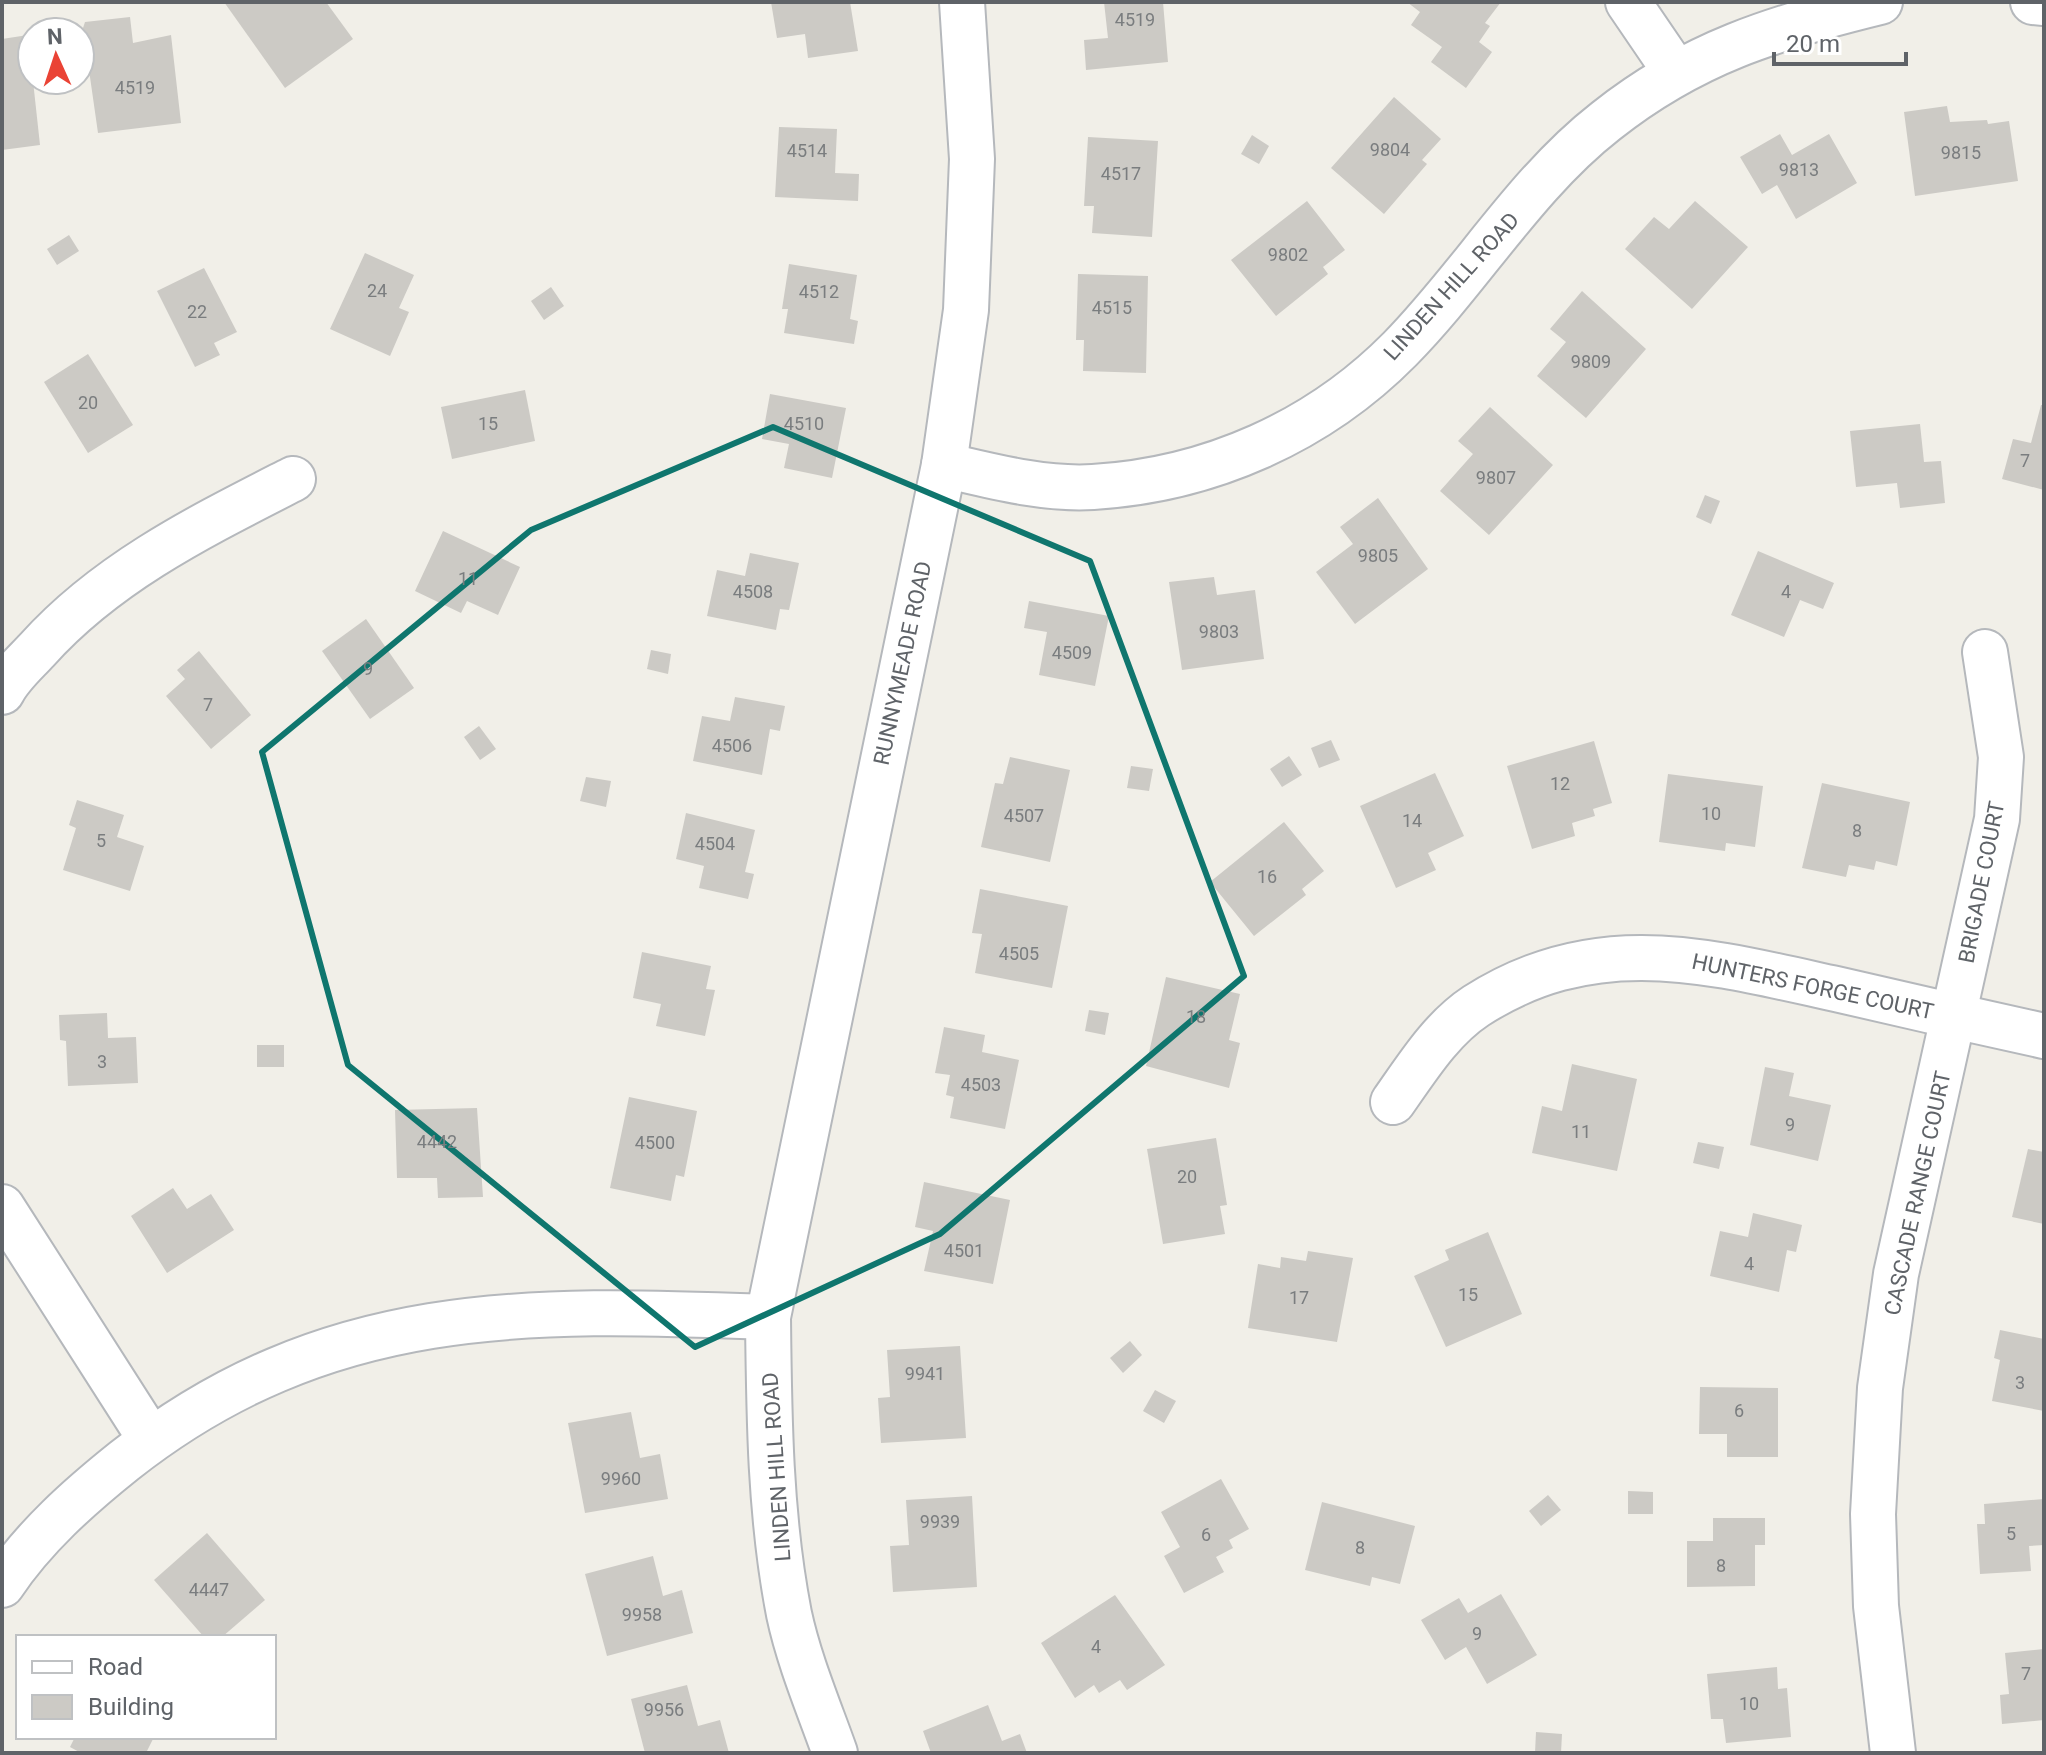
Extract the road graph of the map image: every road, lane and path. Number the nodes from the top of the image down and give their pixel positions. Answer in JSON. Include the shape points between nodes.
{"nodes":[{"id":1,"x":962,"y":2,"type":"edge"},
{"id":2,"x":1628,"y":2,"type":"edge"},
{"id":3,"x":1880,"y":2,"type":"edge"},
{"id":4,"x":2033,"y":2,"type":"edge"},
{"id":5,"x":2044,"y":3,"type":"edge"},
{"id":6,"x":1675,"y":71,"type":"junction"},
{"id":7,"x":944,"y":465,"type":"junction"},
{"id":8,"x":293,"y":479,"type":"dead end"},
{"id":9,"x":1985,"y":652,"type":"dead end"},
{"id":10,"x":2,"y":692,"type":"edge"},
{"id":11,"x":1955,"y":1016,"type":"junction"},
{"id":12,"x":2044,"y":1036,"type":"edge"},
{"id":13,"x":1393,"y":1102,"type":"dead end"},
{"id":14,"x":2,"y":1207,"type":"edge"},
{"id":15,"x":768,"y":1317,"type":"junction"},
{"id":16,"x":151,"y":1440,"type":"junction"},
{"id":17,"x":2,"y":1585,"type":"edge"},
{"id":18,"x":835,"y":1753,"type":"edge"},
{"id":19,"x":1893,"y":1753,"type":"edge"}],
"edges":[{"from":1,"to":7,"type":"street","name":"RUNNYMEADE ROAD","via":[[972,159],[966,310]]},
{"from":2,"to":6,"type":"street"},
{"from":3,"to":6,"type":"street","name":"LINDEN HILL ROAD","via":[[1783,26]]},
{"from":4,"to":5,"type":"street"},
{"from":6,"to":7,"type":"street","name":"LINDEN HILL ROAD","via":[[1604,122],[1540,184],[1399,350],[1289,434],[1234,459],[1092,488],[1016,481]]},
{"from":7,"to":15,"type":"street","name":"RUNNYMEADE ROAD"},
{"from":8,"to":10,"type":"street","via":[[129,569],[57,627]]},
{"from":9,"to":11,"type":"street","name":"BRIGADE COURT","via":[[2001,757],[1997,819]]},
{"from":11,"to":12,"type":"street","name":"HUNTERS FORGE COURT"},
{"from":11,"to":13,"type":"street","name":"HUNTERS FORGE COURT","via":[[1705,960],[1643,956],[1580,965],[1532,976],[1474,1007],[1430,1050]]},
{"from":11,"to":19,"type":"street","name":"CASCADE RANGE COURT","via":[[1896,1274],[1880,1388],[1873,1514],[1876,1606]]},
{"from":14,"to":16,"type":"street"},
{"from":15,"to":16,"type":"street","via":[[617,1311],[495,1315],[393,1332],[310,1354],[216,1399]]},
{"from":15,"to":18,"type":"street","name":"LINDEN HILL ROAD","via":[[776,1532],[790,1617]]},
{"from":16,"to":17,"type":"street","via":[[82,1494]]}]}
